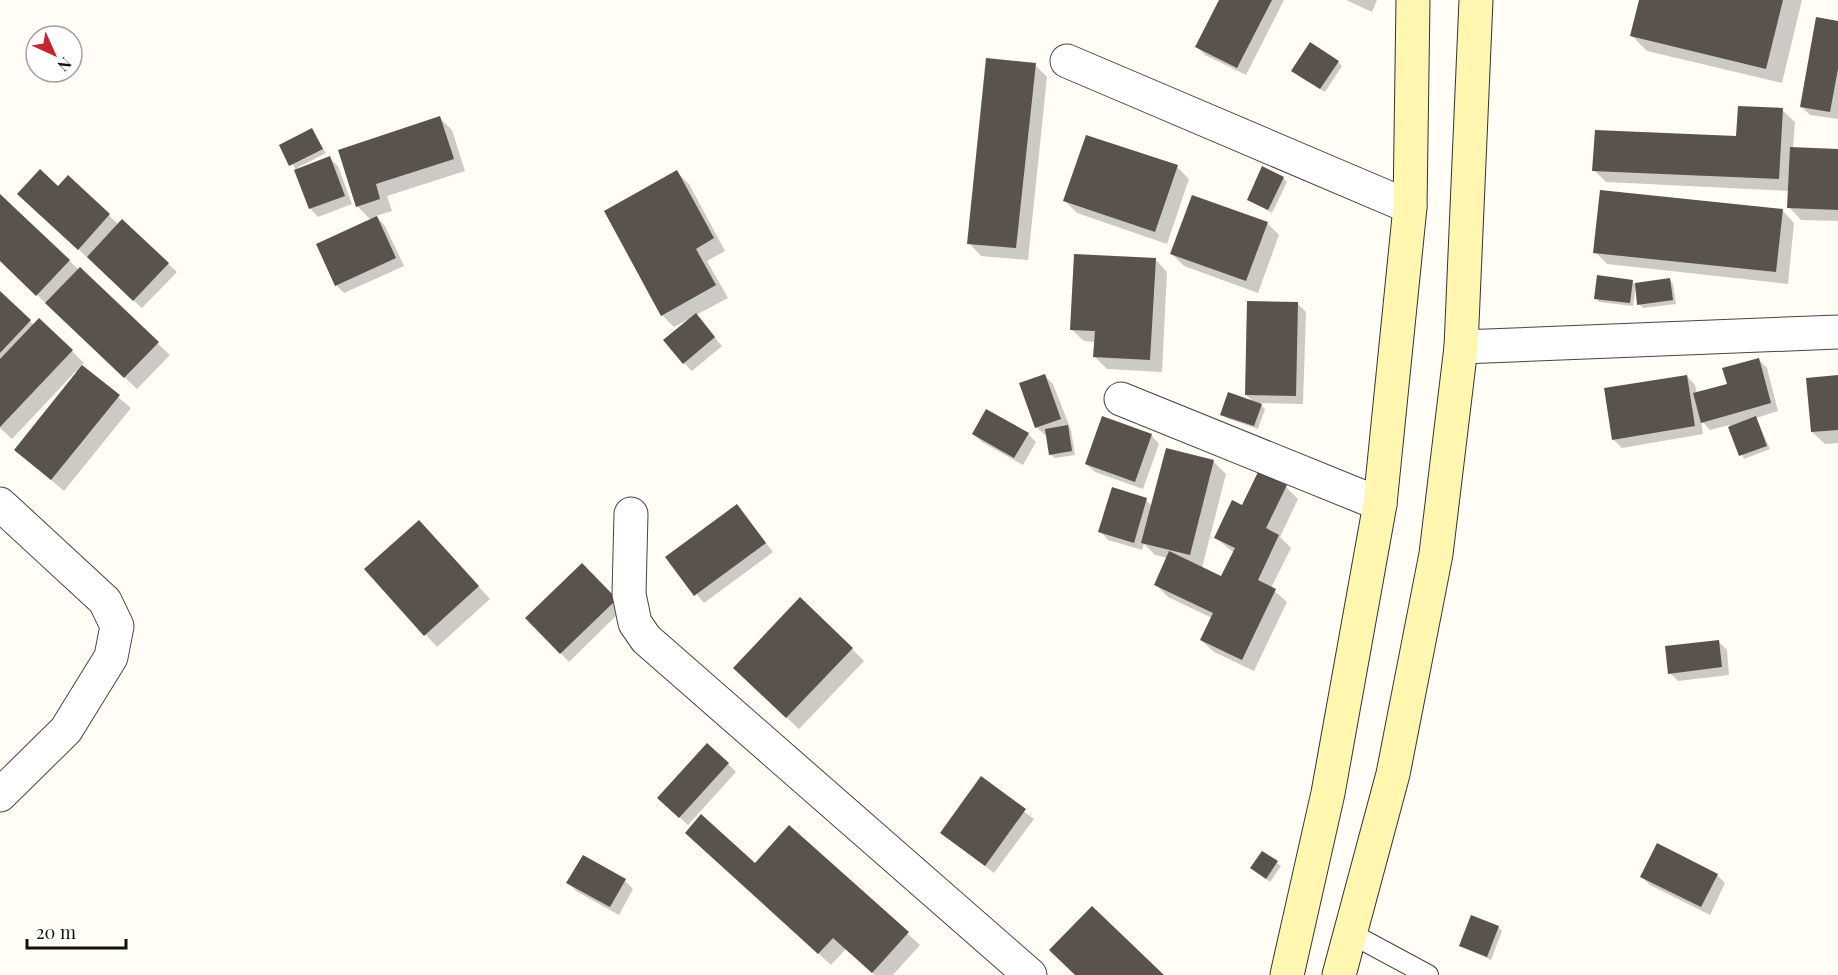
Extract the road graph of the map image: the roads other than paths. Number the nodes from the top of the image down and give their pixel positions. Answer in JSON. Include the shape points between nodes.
{"nodes":[{"id":1,"x":1413,"y":0,"type":"edge"},
{"id":2,"x":1476,"y":0,"type":"edge"},
{"id":3,"x":1067,"y":61,"type":"dead end"},
{"id":4,"x":1410,"y":207,"type":"junction"},
{"id":5,"x":1838,"y":332,"type":"edge"},
{"id":6,"x":1461,"y":347,"type":"junction"},
{"id":7,"x":1121,"y":399,"type":"dead end"},
{"id":8,"x":0,"y":504,"type":"edge"},
{"id":9,"x":1380,"y":504,"type":"junction"},
{"id":10,"x":631,"y":514,"type":"dead end"},
{"id":11,"x":0,"y":795,"type":"edge"},
{"id":12,"x":1350,"y":933,"type":"junction"},
{"id":13,"x":1030,"y":975,"type":"edge"},
{"id":14,"x":1287,"y":975,"type":"edge"},
{"id":15,"x":1339,"y":975,"type":"edge"},
{"id":16,"x":1428,"y":975,"type":"edge"}],
"edges":[{"from":1,"to":4,"type":"main road"},
{"from":2,"to":6,"type":"main road"},
{"from":3,"to":4,"type":"street"},
{"from":4,"to":9,"type":"main road"},
{"from":5,"to":6,"type":"street"},
{"from":6,"to":12,"type":"main road","via":[[1433,566],[1393,774]]},
{"from":7,"to":9,"type":"street"},
{"from":8,"to":11,"type":"street","via":[[105,601],[117,626],[111,657],[66,730]]},
{"from":9,"to":14,"type":"main road","via":[[1328,793]]},
{"from":10,"to":13,"type":"street","via":[[630,594],[635,623],[646,639]]},
{"from":12,"to":15,"type":"main road"},
{"from":12,"to":16,"type":"lane"}]}
